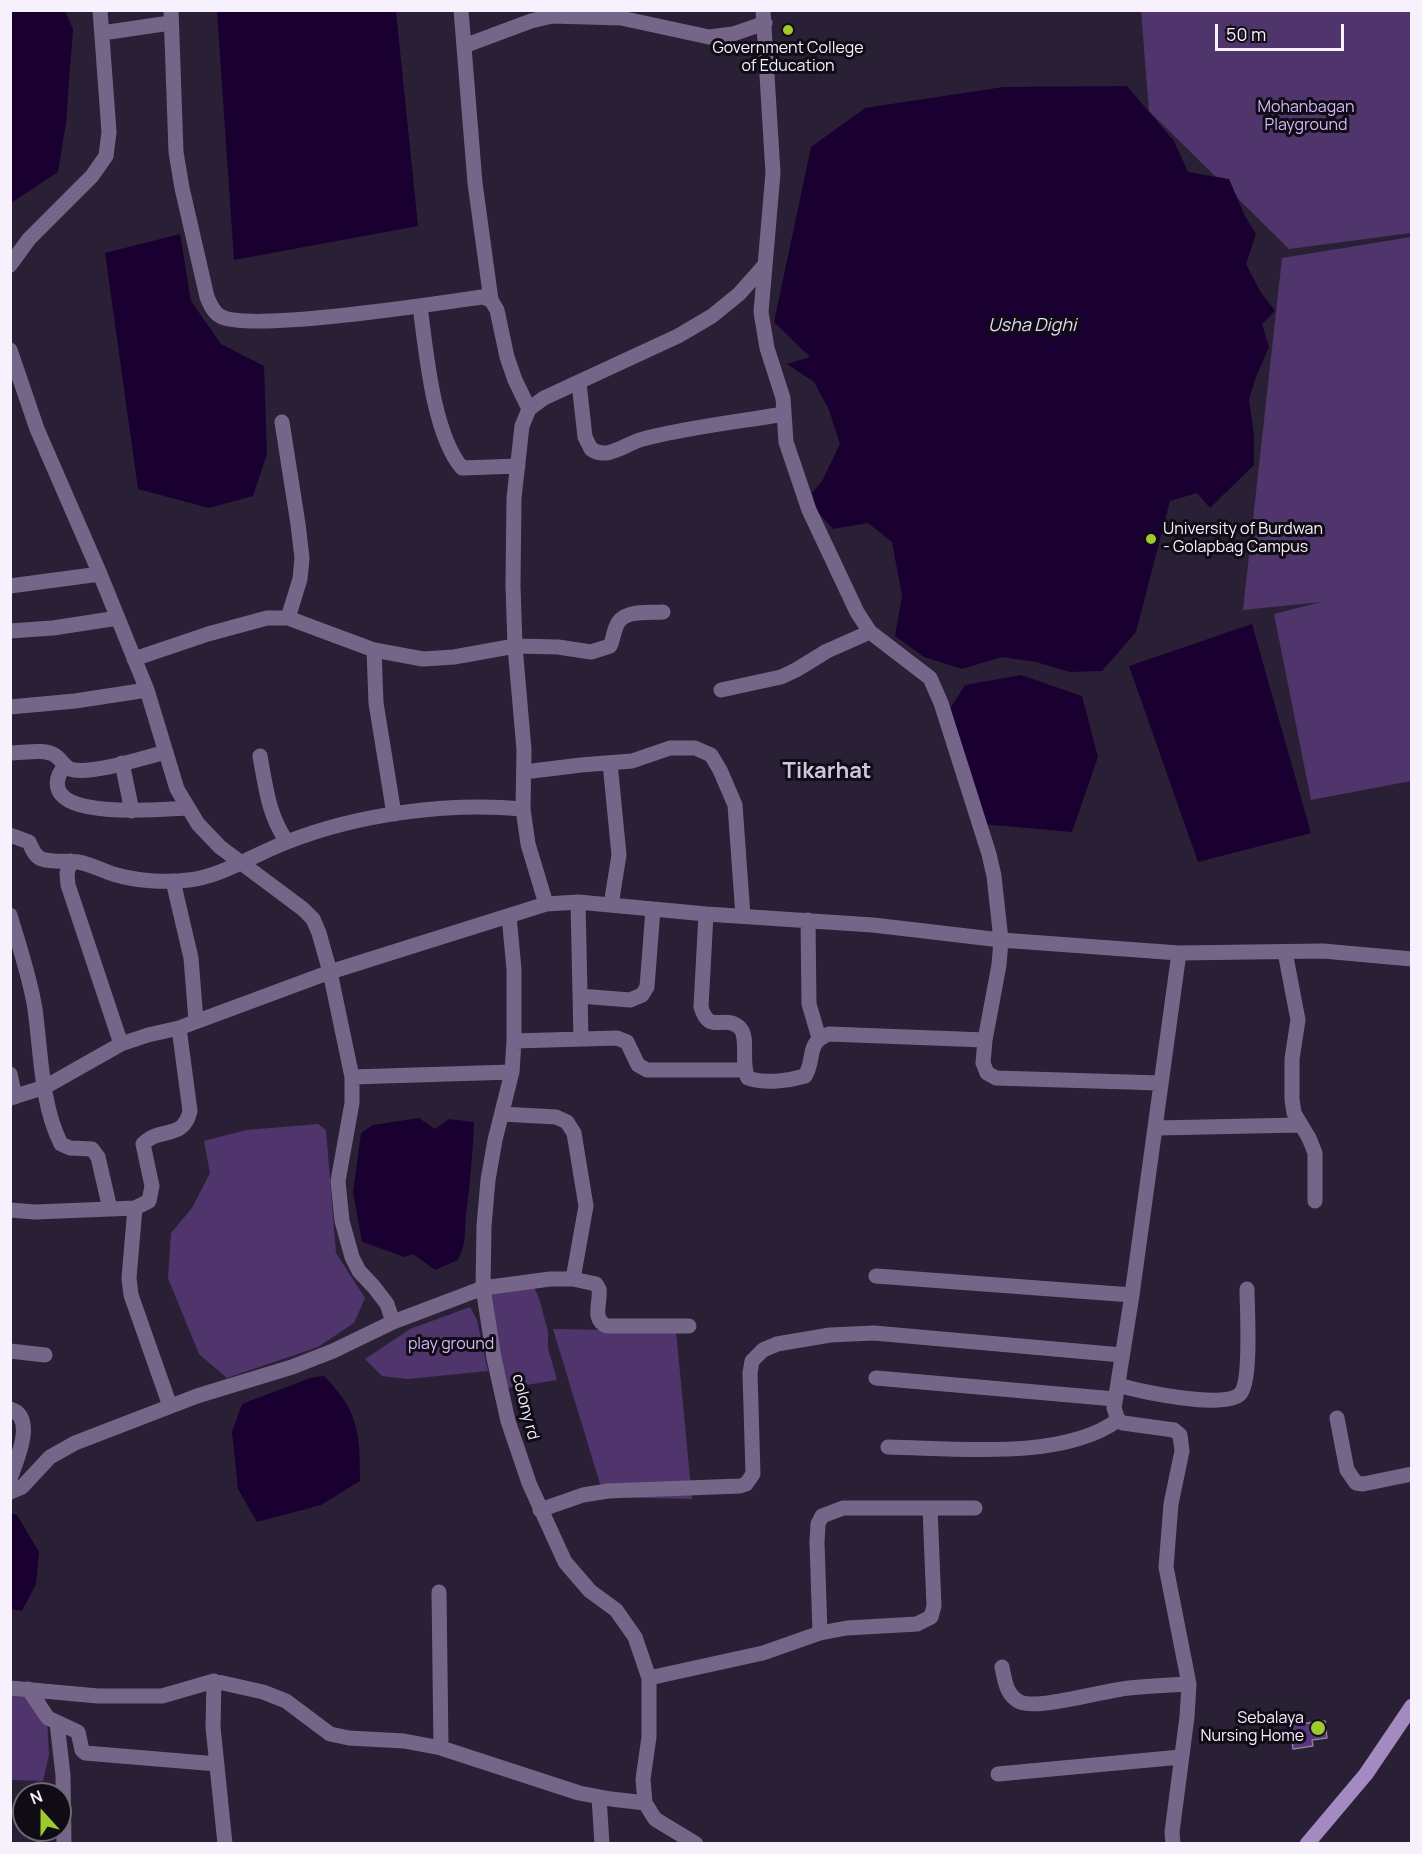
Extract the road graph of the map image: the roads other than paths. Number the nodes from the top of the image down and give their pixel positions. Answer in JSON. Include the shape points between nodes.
{"nodes":[{"id":1,"x":100,"y":10,"type":"edge"},
{"id":2,"x":460,"y":10,"type":"edge"},
{"id":3,"x":171,"y":17,"type":"edge"},
{"id":4,"x":764,"y":17,"type":"edge"},
{"id":5,"x":102,"y":33,"type":"junction"},
{"id":6,"x":464,"y":46,"type":"junction"},
{"id":7,"x":10,"y":265,"type":"edge"},
{"id":8,"x":764,"y":266,"type":"junction"},
{"id":9,"x":491,"y":300,"type":"junction"},
{"id":10,"x":420,"y":306,"type":"junction"},
{"id":11,"x":10,"y":350,"type":"edge"},
{"id":12,"x":579,"y":383,"type":"junction"},
{"id":13,"x":529,"y":410,"type":"junction"},
{"id":14,"x":784,"y":414,"type":"junction"},
{"id":15,"x":282,"y":422,"type":"dead end"},
{"id":16,"x":518,"y":466,"type":"junction"},
{"id":17,"x":100,"y":574,"type":"junction"},
{"id":18,"x":10,"y":586,"type":"edge"},
{"id":19,"x":663,"y":612,"type":"dead end"},
{"id":20,"x":118,"y":618,"type":"junction"},
{"id":21,"x":288,"y":618,"type":"junction"},
{"id":22,"x":10,"y":631,"type":"edge"},
{"id":23,"x":870,"y":632,"type":"junction"},
{"id":24,"x":515,"y":646,"type":"junction"},
{"id":25,"x":374,"y":650,"type":"junction"},
{"id":26,"x":134,"y":659,"type":"junction"},
{"id":27,"x":147,"y":690,"type":"junction"},
{"id":28,"x":721,"y":690,"type":"dead end"},
{"id":29,"x":10,"y":707,"type":"edge"},
{"id":30,"x":166,"y":752,"type":"junction"},
{"id":31,"x":10,"y":753,"type":"edge"},
{"id":32,"x":260,"y":756,"type":"dead end"},
{"id":33,"x":122,"y":763,"type":"junction"},
{"id":34,"x":610,"y":763,"type":"junction"},
{"id":35,"x":65,"y":766,"type":"junction"},
{"id":36,"x":524,"y":772,"type":"junction"},
{"id":37,"x":188,"y":808,"type":"junction"},
{"id":38,"x":524,"y":809,"type":"junction"},
{"id":39,"x":132,"y":811,"type":"junction"},
{"id":40,"x":394,"y":814,"type":"junction"},
{"id":41,"x":10,"y":835,"type":"edge"},
{"id":42,"x":287,"y":842,"type":"junction"},
{"id":43,"x":71,"y":861,"type":"junction"},
{"id":44,"x":242,"y":862,"type":"junction"},
{"id":45,"x":173,"y":881,"type":"junction"},
{"id":46,"x":578,"y":902,"type":"junction"},
{"id":47,"x":546,"y":904,"type":"junction"},
{"id":48,"x":611,"y":905,"type":"junction"},
{"id":49,"x":653,"y":909,"type":"junction"},
{"id":50,"x":706,"y":914,"type":"junction"},
{"id":51,"x":10,"y":915,"type":"edge"},
{"id":52,"x":509,"y":916,"type":"junction"},
{"id":53,"x":743,"y":916,"type":"junction"},
{"id":54,"x":808,"y":920,"type":"junction"},
{"id":55,"x":1001,"y":940,"type":"junction"},
{"id":56,"x":1285,"y":951,"type":"junction"},
{"id":57,"x":1179,"y":953,"type":"junction"},
{"id":58,"x":1412,"y":958,"type":"edge"},
{"id":59,"x":330,"y":972,"type":"junction"},
{"id":60,"x":580,"y":996,"type":"junction"},
{"id":61,"x":196,"y":1021,"type":"junction"},
{"id":62,"x":179,"y":1028,"type":"junction"},
{"id":63,"x":819,"y":1038,"type":"junction"},
{"id":64,"x":581,"y":1040,"type":"junction"},
{"id":65,"x":985,"y":1040,"type":"junction"},
{"id":66,"x":514,"y":1041,"type":"junction"},
{"id":67,"x":121,"y":1044,"type":"junction"},
{"id":68,"x":744,"y":1070,"type":"junction"},
{"id":69,"x":512,"y":1072,"type":"junction"},
{"id":70,"x":10,"y":1074,"type":"edge"},
{"id":71,"x":352,"y":1077,"type":"junction"},
{"id":72,"x":1160,"y":1083,"type":"junction"},
{"id":73,"x":45,"y":1087,"type":"junction"},
{"id":74,"x":13,"y":1098,"type":"edge"},
{"id":75,"x":502,"y":1114,"type":"junction"},
{"id":76,"x":1300,"y":1125,"type":"junction"},
{"id":77,"x":1156,"y":1128,"type":"junction"},
{"id":78,"x":1315,"y":1201,"type":"dead end"},
{"id":79,"x":135,"y":1208,"type":"junction"},
{"id":80,"x":110,"y":1209,"type":"junction"},
{"id":81,"x":10,"y":1210,"type":"edge"},
{"id":82,"x":876,"y":1276,"type":"dead end"},
{"id":83,"x":573,"y":1279,"type":"junction"},
{"id":84,"x":483,"y":1288,"type":"junction"},
{"id":85,"x":1247,"y":1289,"type":"dead end"},
{"id":86,"x":1132,"y":1295,"type":"junction"},
{"id":87,"x":393,"y":1322,"type":"junction"},
{"id":88,"x":689,"y":1326,"type":"dead end"},
{"id":89,"x":10,"y":1351,"type":"edge"},
{"id":90,"x":45,"y":1355,"type":"dead end"},
{"id":91,"x":1122,"y":1355,"type":"junction"},
{"id":92,"x":876,"y":1378,"type":"dead end"},
{"id":93,"x":1116,"y":1392,"type":"junction"},
{"id":94,"x":170,"y":1406,"type":"junction"},
{"id":95,"x":10,"y":1409,"type":"edge"},
{"id":96,"x":1337,"y":1418,"type":"dead end"},
{"id":97,"x":1118,"y":1420,"type":"junction"},
{"id":98,"x":888,"y":1447,"type":"dead end"},
{"id":99,"x":1412,"y":1473,"type":"edge"},
{"id":100,"x":10,"y":1479,"type":"edge"},
{"id":101,"x":10,"y":1492,"type":"edge"},
{"id":102,"x":930,"y":1508,"type":"junction"},
{"id":103,"x":975,"y":1508,"type":"dead end"},
{"id":104,"x":540,"y":1510,"type":"junction"},
{"id":105,"x":439,"y":1592,"type":"dead end"},
{"id":106,"x":820,"y":1633,"type":"junction"},
{"id":107,"x":1002,"y":1667,"type":"dead end"},
{"id":108,"x":650,"y":1678,"type":"junction"},
{"id":109,"x":214,"y":1682,"type":"junction"},
{"id":110,"x":1189,"y":1684,"type":"junction"},
{"id":111,"x":10,"y":1688,"type":"edge"},
{"id":112,"x":28,"y":1689,"type":"junction"},
{"id":113,"x":1412,"y":1706,"type":"edge"},
{"id":114,"x":57,"y":1723,"type":"junction"},
{"id":115,"x":441,"y":1748,"type":"junction"},
{"id":116,"x":1181,"y":1757,"type":"junction"},
{"id":117,"x":217,"y":1764,"type":"junction"},
{"id":118,"x":998,"y":1774,"type":"dead end"},
{"id":119,"x":600,"y":1797,"type":"junction"},
{"id":120,"x":645,"y":1803,"type":"junction"},
{"id":121,"x":64,"y":1844,"type":"edge"},
{"id":122,"x":225,"y":1844,"type":"edge"},
{"id":123,"x":602,"y":1844,"type":"edge"},
{"id":124,"x":696,"y":1844,"type":"edge"},
{"id":125,"x":1173,"y":1844,"type":"edge"},
{"id":126,"x":1307,"y":1844,"type":"edge"}],
"edges":[{"from":1,"to":5,"type":"street"},
{"from":2,"to":6,"type":"street"},
{"from":3,"to":5,"type":"street"},
{"from":3,"to":10,"type":"street","via":[[176,152],[212,307],[219,315],[237,320],[284,321]]},
{"from":4,"to":6,"type":"street","via":[[733,34],[709,37],[621,18],[552,16]]},
{"from":4,"to":8,"type":"street","via":[[773,173]]},
{"from":5,"to":7,"type":"street","via":[[109,132],[106,156]]},
{"from":6,"to":9,"type":"street","via":[[475,183]]},
{"from":8,"to":12,"type":"street","via":[[712,316]]},
{"from":8,"to":14,"type":"street","via":[[760,312]]},
{"from":9,"to":10,"type":"street","via":[[482,297]]},
{"from":9,"to":13,"type":"street","via":[[497,309],[515,381]]},
{"from":10,"to":16,"type":"street","via":[[430,377],[452,456],[462,468]]},
{"from":11,"to":17,"type":"street","via":[[37,429]]},
{"from":12,"to":13,"type":"street","via":[[544,398]]},
{"from":12,"to":14,"type":"street","via":[[585,437],[591,449],[602,453],[662,435]]},
{"from":13,"to":16,"type":"street","via":[[522,426]]},
{"from":14,"to":23,"type":"street","via":[[786,442],[809,510]]},
{"from":15,"to":21,"type":"street","via":[[302,558]]},
{"from":16,"to":24,"type":"street","via":[[514,498]]},
{"from":17,"to":18,"type":"street"},
{"from":17,"to":20,"type":"street"},
{"from":19,"to":24,"type":"street","via":[[622,618],[610,646],[605,648],[591,651]]},
{"from":20,"to":22,"type":"street"},
{"from":20,"to":26,"type":"street"},
{"from":21,"to":25,"type":"street"},
{"from":21,"to":26,"type":"street","via":[[267,618]]},
{"from":23,"to":28,"type":"street","via":[[781,677]]},
{"from":23,"to":55,"type":"street","via":[[930,678],[941,703],[989,854]]},
{"from":24,"to":25,"type":"street","via":[[423,659]]},
{"from":24,"to":36,"type":"street"},
{"from":25,"to":40,"type":"street","via":[[376,703]]},
{"from":26,"to":27,"type":"street"},
{"from":27,"to":29,"type":"street"},
{"from":27,"to":30,"type":"street"},
{"from":30,"to":33,"type":"street"},
{"from":30,"to":37,"type":"street","via":[[177,789]]},
{"from":31,"to":35,"type":"street","via":[[43,752],[56,756]]},
{"from":32,"to":42,"type":"street","via":[[271,810]]},
{"from":33,"to":35,"type":"street","via":[[73,770]]},
{"from":33,"to":39,"type":"street"},
{"from":34,"to":36,"type":"street"},
{"from":34,"to":48,"type":"street","via":[[619,855]]},
{"from":34,"to":53,"type":"street","via":[[632,761],[669,748],[696,748],[711,755],[735,805]]},
{"from":35,"to":39,"type":"street","via":[[58,774],[57,786],[63,798],[75,806]]},
{"from":36,"to":38,"type":"street"},
{"from":37,"to":39,"type":"street"},
{"from":37,"to":44,"type":"street","via":[[213,839]]},
{"from":38,"to":40,"type":"street","via":[[481,807]]},
{"from":38,"to":47,"type":"street","via":[[528,844]]},
{"from":40,"to":42,"type":"street","via":[[327,828]]},
{"from":41,"to":43,"type":"street","via":[[29,842],[33,853],[42,859]]},
{"from":42,"to":44,"type":"street"},
{"from":43,"to":45,"type":"street","via":[[114,874]]},
{"from":43,"to":67,"type":"street","via":[[68,885]]},
{"from":44,"to":45,"type":"street","via":[[192,879]]},
{"from":44,"to":59,"type":"street","via":[[313,919]]},
{"from":45,"to":61,"type":"street","via":[[191,958]]},
{"from":46,"to":47,"type":"street"},
{"from":46,"to":48,"type":"street"},
{"from":46,"to":60,"type":"street"},
{"from":47,"to":52,"type":"street"},
{"from":48,"to":49,"type":"street"},
{"from":49,"to":50,"type":"street"},
{"from":49,"to":60,"type":"street","via":[[647,987],[642,995],[630,1000]]},
{"from":50,"to":53,"type":"street"},
{"from":50,"to":68,"type":"street","via":[[700,1006],[711,1022],[741,1028]]},
{"from":51,"to":73,"type":"street","via":[[34,1005]]},
{"from":52,"to":59,"type":"street"},
{"from":52,"to":66,"type":"street","name":"colony rd"},
{"from":53,"to":54,"type":"street"},
{"from":54,"to":55,"type":"street"},
{"from":54,"to":63,"type":"street","via":[[809,1004]]},
{"from":55,"to":57,"type":"street"},
{"from":55,"to":65,"type":"street"},
{"from":56,"to":57,"type":"street"},
{"from":56,"to":58,"type":"street"},
{"from":56,"to":76,"type":"street","via":[[1298,1020],[1291,1076],[1294,1113]]},
{"from":57,"to":72,"type":"street"},
{"from":59,"to":61,"type":"street"},
{"from":59,"to":71,"type":"street"},
{"from":60,"to":64,"type":"street"},
{"from":61,"to":62,"type":"street"},
{"from":62,"to":67,"type":"street"},
{"from":62,"to":79,"type":"street","via":[[190,1111],[187,1122],[178,1131],[150,1137],[143,1144],[152,1186],[149,1201]]},
{"from":63,"to":65,"type":"street","via":[[829,1034]]},
{"from":63,"to":68,"type":"street","via":[[813,1045],[805,1076],[756,1081],[748,1078]]},
{"from":64,"to":66,"type":"street"},
{"from":64,"to":68,"type":"street","via":[[617,1038],[627,1042],[638,1065],[647,1070]]},
{"from":65,"to":72,"type":"street","via":[[983,1063],[996,1078]]},
{"from":66,"to":69,"type":"street","name":"colony rd"},
{"from":67,"to":73,"type":"street"},
{"from":69,"to":71,"type":"street"},
{"from":69,"to":75,"type":"street","name":"colony rd"},
{"from":70,"to":74,"type":"street"},
{"from":71,"to":87,"type":"street","via":[[352,1103],[338,1181],[342,1221],[355,1264],[387,1304]]},
{"from":72,"to":77,"type":"street"},
{"from":73,"to":74,"type":"street"},
{"from":73,"to":80,"type":"street","via":[[61,1144],[92,1149],[98,1157]]},
{"from":75,"to":83,"type":"street","via":[[556,1117],[567,1122],[574,1133],[586,1206]]},
{"from":75,"to":84,"type":"street","name":"colony rd","via":[[488,1180]]},
{"from":76,"to":77,"type":"street"},
{"from":76,"to":78,"type":"street","via":[[1315,1153]]},
{"from":77,"to":86,"type":"street"},
{"from":79,"to":80,"type":"street"},
{"from":79,"to":94,"type":"street","via":[[131,1295]]},
{"from":80,"to":81,"type":"street"},
{"from":82,"to":86,"type":"street"},
{"from":83,"to":84,"type":"street"},
{"from":83,"to":88,"type":"street","via":[[596,1284],[602,1324]]},
{"from":84,"to":87,"type":"street"},
{"from":84,"to":104,"type":"street","name":"colony rd","via":[[508,1422]]},
{"from":85,"to":93,"type":"street","via":[[1247,1370],[1240,1395],[1229,1399]]},
{"from":86,"to":91,"type":"street"},
{"from":87,"to":94,"type":"street","via":[[292,1367]]},
{"from":89,"to":90,"type":"street"},
{"from":91,"to":93,"type":"street"},
{"from":91,"to":104,"type":"street","via":[[874,1333],[777,1344],[752,1361],[753,1474],[746,1484],[609,1491],[583,1495]]},
{"from":92,"to":93,"type":"street"},
{"from":93,"to":97,"type":"street","via":[[1114,1415]]},
{"from":94,"to":101,"type":"street","via":[[75,1443],[50,1457],[22,1487]]},
{"from":95,"to":100,"type":"street","via":[[23,1418],[24,1430]]},
{"from":96,"to":99,"type":"street","via":[[1347,1470],[1356,1483]]},
{"from":97,"to":98,"type":"street","via":[[1088,1436],[1038,1447]]},
{"from":97,"to":110,"type":"street","via":[[1174,1430],[1182,1442],[1171,1504],[1166,1567]]},
{"from":102,"to":103,"type":"street"},
{"from":102,"to":106,"type":"street","via":[[934,1606],[931,1617],[917,1624]]},
{"from":102,"to":106,"type":"street","via":[[843,1508],[822,1516],[817,1542]]},
{"from":104,"to":108,"type":"street","name":"colony rd","via":[[565,1563],[590,1591],[615,1610],[634,1637]]},
{"from":105,"to":115,"type":"street"},
{"from":106,"to":108,"type":"street","via":[[763,1653]]},
{"from":107,"to":110,"type":"street","via":[[1010,1695],[1022,1703]]},
{"from":108,"to":120,"type":"street","name":"colony rd"},
{"from":109,"to":112,"type":"street","via":[[162,1696],[98,1696]]},
{"from":109,"to":115,"type":"street","via":[[286,1701],[330,1734]]},
{"from":109,"to":117,"type":"street"},
{"from":110,"to":116,"type":"street"},
{"from":111,"to":112,"type":"street"},
{"from":112,"to":114,"type":"street","via":[[48,1718]]},
{"from":113,"to":126,"type":"main road","via":[[1366,1774]]},
{"from":114,"to":117,"type":"street","via":[[78,1732],[82,1750],[89,1755]]},
{"from":114,"to":121,"type":"street"},
{"from":115,"to":119,"type":"street"},
{"from":116,"to":118,"type":"street"},
{"from":116,"to":125,"type":"street"},
{"from":117,"to":122,"type":"street"},
{"from":119,"to":120,"type":"street"},
{"from":119,"to":123,"type":"street"},
{"from":120,"to":124,"type":"street","via":[[655,1819]]}]}
